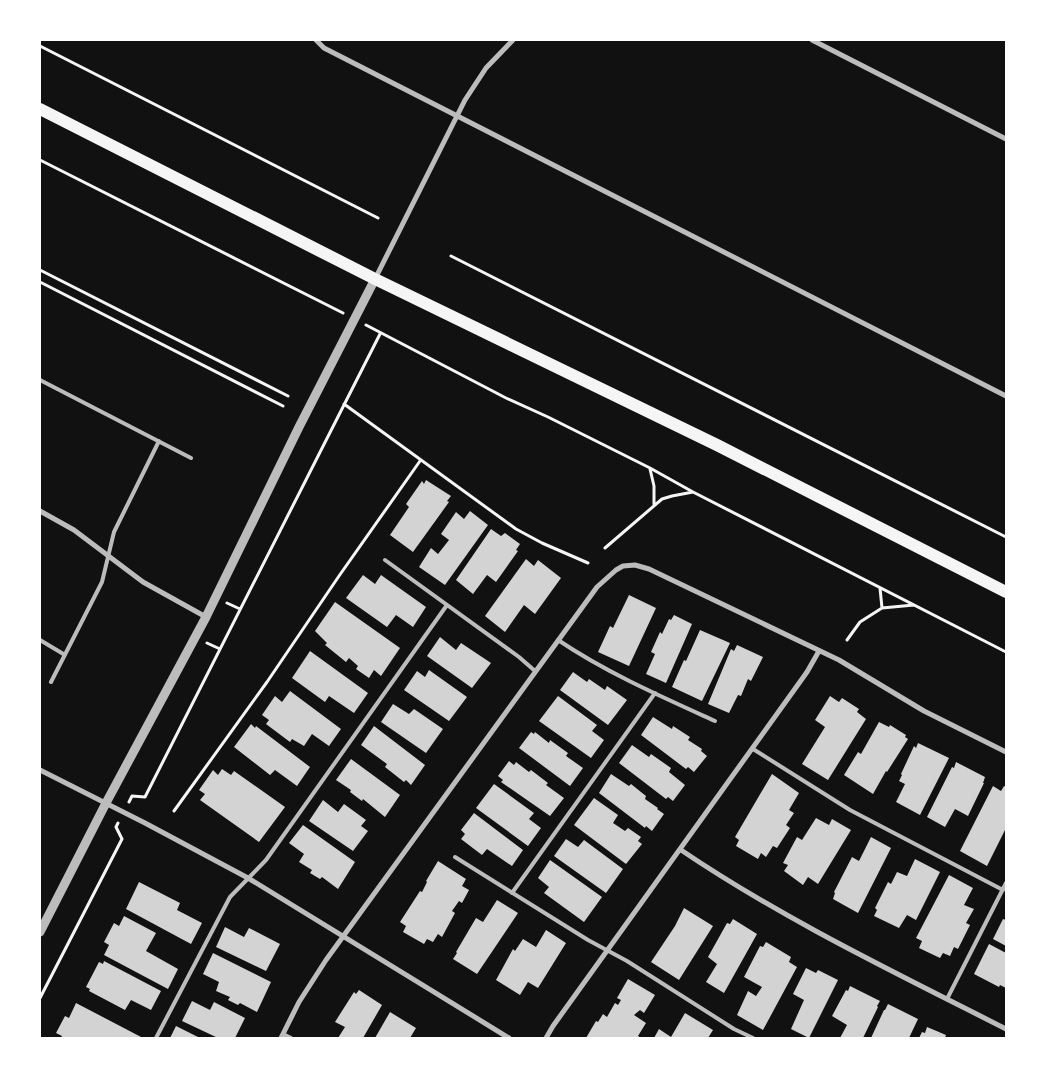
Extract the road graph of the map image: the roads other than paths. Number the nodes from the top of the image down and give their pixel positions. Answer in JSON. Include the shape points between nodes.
{"nodes":[{"id":1,"x":316,"y":40,"type":"edge"},
{"id":2,"x":512,"y":40,"type":"edge"},
{"id":3,"x":812,"y":40,"type":"edge"},
{"id":4,"x":40,"y":109,"type":"edge"},
{"id":5,"x":457,"y":116,"type":"junction"},
{"id":6,"x":1006,"y":139,"type":"edge"},
{"id":7,"x":375,"y":279,"type":"junction"},
{"id":8,"x":40,"y":380,"type":"edge"},
{"id":9,"x":1006,"y":396,"type":"edge"},
{"id":10,"x":159,"y":441,"type":"junction"},
{"id":11,"x":191,"y":458,"type":"dead end"},
{"id":12,"x":40,"y":511,"type":"edge"},
{"id":13,"x":109,"y":556,"type":"junction"},
{"id":14,"x":385,"y":560,"type":"dead end"},
{"id":15,"x":1006,"y":592,"type":"edge"},
{"id":16,"x":447,"y":605,"type":"junction"},
{"id":17,"x":206,"y":617,"type":"junction"},
{"id":18,"x":40,"y":640,"type":"edge"},
{"id":19,"x":558,"y":640,"type":"junction"},
{"id":20,"x":819,"y":651,"type":"junction"},
{"id":21,"x":65,"y":655,"type":"junction"},
{"id":22,"x":536,"y":671,"type":"junction"},
{"id":23,"x":51,"y":682,"type":"dead end"},
{"id":24,"x":654,"y":693,"type":"junction"},
{"id":25,"x":714,"y":721,"type":"dead end"},
{"id":26,"x":753,"y":749,"type":"junction"},
{"id":27,"x":1006,"y":752,"type":"edge"},
{"id":28,"x":40,"y":770,"type":"edge"},
{"id":29,"x":106,"y":803,"type":"junction"},
{"id":30,"x":681,"y":850,"type":"junction"},
{"id":31,"x":455,"y":857,"type":"dead end"},
{"id":32,"x":248,"y":878,"type":"junction"},
{"id":33,"x":1006,"y":883,"type":"edge"},
{"id":34,"x":1003,"y":890,"type":"junction"},
{"id":35,"x":512,"y":893,"type":"junction"},
{"id":36,"x":40,"y":932,"type":"edge"},
{"id":37,"x":344,"y":937,"type":"junction"},
{"id":38,"x":608,"y":951,"type":"junction"},
{"id":39,"x":947,"y":999,"type":"junction"},
{"id":40,"x":1006,"y":1029,"type":"edge"},
{"id":41,"x":282,"y":1036,"type":"edge"},
{"id":42,"x":156,"y":1038,"type":"edge"},
{"id":43,"x":292,"y":1038,"type":"edge"},
{"id":44,"x":509,"y":1038,"type":"edge"},
{"id":45,"x":546,"y":1038,"type":"edge"},
{"id":46,"x":753,"y":1038,"type":"edge"}],
"edges":[{"from":1,"to":5,"type":"street","via":[[324,48]]},
{"from":2,"to":5,"type":"street","via":[[486,68]]},
{"from":3,"to":6,"type":"street"},
{"from":4,"to":7,"type":"main road"},
{"from":5,"to":7,"type":"street"},
{"from":5,"to":9,"type":"street"},
{"from":7,"to":15,"type":"main road"},
{"from":7,"to":17,"type":"street"},
{"from":8,"to":10,"type":"lane"},
{"from":10,"to":11,"type":"lane"},
{"from":10,"to":13,"type":"lane","via":[[114,532]]},
{"from":12,"to":13,"type":"street","via":[[74,530]]},
{"from":13,"to":17,"type":"street","via":[[164,595]]},
{"from":13,"to":21,"type":"lane","via":[[102,582]]},
{"from":14,"to":16,"type":"lane"},
{"from":16,"to":22,"type":"lane"},
{"from":16,"to":32,"type":"lane","via":[[266,860]]},
{"from":17,"to":29,"type":"street"},
{"from":18,"to":21,"type":"lane"},
{"from":19,"to":20,"type":"street","via":[[597,587],[623,566],[636,566],[649,569]]},
{"from":19,"to":22,"type":"street"},
{"from":19,"to":24,"type":"lane"},
{"from":20,"to":26,"type":"street"},
{"from":20,"to":27,"type":"street","via":[[924,711]]},
{"from":21,"to":23,"type":"lane"},
{"from":22,"to":37,"type":"street"},
{"from":24,"to":25,"type":"lane"},
{"from":24,"to":35,"type":"lane"},
{"from":26,"to":30,"type":"street"},
{"from":26,"to":34,"type":"lane","via":[[850,810]]},
{"from":28,"to":29,"type":"street"},
{"from":29,"to":32,"type":"street"},
{"from":29,"to":36,"type":"street"},
{"from":30,"to":38,"type":"street"},
{"from":30,"to":39,"type":"street","via":[[800,923]]},
{"from":31,"to":35,"type":"lane"},
{"from":32,"to":37,"type":"street"},
{"from":32,"to":42,"type":"lane","via":[[230,897]]},
{"from":33,"to":34,"type":"lane"},
{"from":34,"to":39,"type":"lane"},
{"from":35,"to":38,"type":"lane"},
{"from":37,"to":41,"type":"street","via":[[308,988]]},
{"from":37,"to":44,"type":"street"},
{"from":38,"to":45,"type":"street"},
{"from":38,"to":46,"type":"lane"},
{"from":39,"to":40,"type":"street"},
{"from":41,"to":43,"type":"lane"}]}
